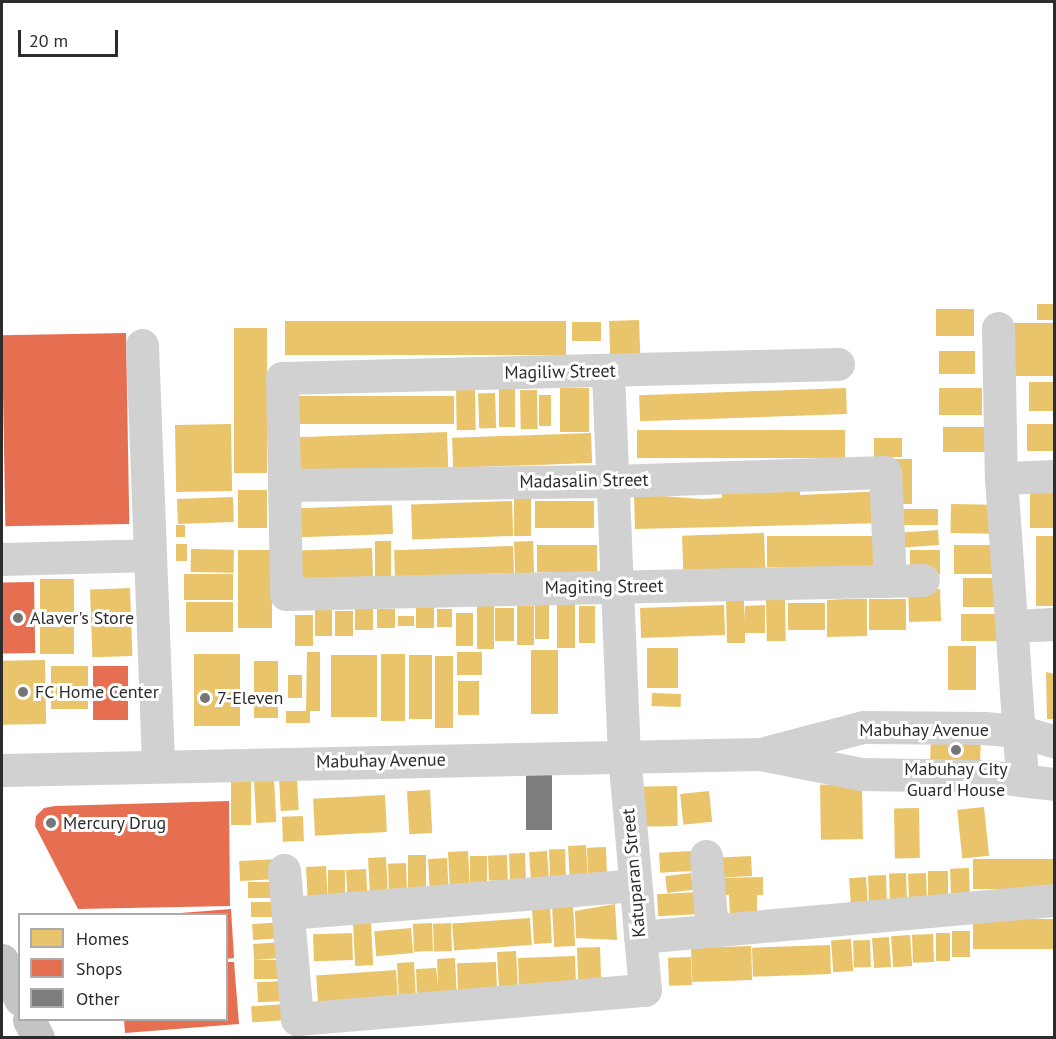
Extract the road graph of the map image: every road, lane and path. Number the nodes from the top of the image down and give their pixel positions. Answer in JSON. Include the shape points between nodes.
{"nodes":[{"id":1,"x":998,"y":328,"type":"dead end"},
{"id":2,"x":142,"y":345,"type":"dead end"},
{"id":3,"x":838,"y":364,"type":"dead end"},
{"id":4,"x":608,"y":371,"type":"junction"},
{"id":5,"x":1054,"y":476,"type":"edge"},
{"id":6,"x":1001,"y":478,"type":"junction"},
{"id":7,"x":612,"y":481,"type":"junction"},
{"id":8,"x":284,"y":485,"type":"junction"},
{"id":9,"x":150,"y":555,"type":"junction"},
{"id":10,"x":2,"y":559,"type":"edge"},
{"id":11,"x":922,"y":580,"type":"dead end"},
{"id":12,"x":890,"y":581,"type":"junction"},
{"id":13,"x":617,"y":587,"type":"junction"},
{"id":14,"x":1054,"y":624,"type":"edge"},
{"id":15,"x":1011,"y":626,"type":"junction"},
{"id":16,"x":1018,"y":731,"type":"junction"},
{"id":17,"x":1054,"y":741,"type":"edge"},
{"id":18,"x":760,"y":754,"type":"junction"},
{"id":19,"x":624,"y":756,"type":"junction"},
{"id":20,"x":158,"y":766,"type":"junction"},
{"id":21,"x":2,"y":770,"type":"edge"},
{"id":22,"x":1022,"y":779,"type":"junction"},
{"id":23,"x":1054,"y":784,"type":"edge"},
{"id":24,"x":706,"y":856,"type":"dead end"},
{"id":25,"x":284,"y":870,"type":"dead end"},
{"id":26,"x":635,"y":885,"type":"junction"},
{"id":27,"x":1054,"y":900,"type":"edge"},
{"id":28,"x":288,"y":913,"type":"junction"},
{"id":29,"x":712,"y":931,"type":"junction"},
{"id":30,"x":640,"y":937,"type":"junction"},
{"id":31,"x":2,"y":960,"type":"edge"},
{"id":32,"x":18,"y":995,"type":"edge"},
{"id":33,"x":30,"y":1021,"type":"edge"},
{"id":34,"x":38,"y":1038,"type":"edge"}],
"edges":[{"from":1,"to":6,"type":"street"},
{"from":2,"to":9,"type":"street"},
{"from":3,"to":4,"type":"street","name":"Magiliw Street"},
{"from":4,"to":7,"type":"street","name":"Katuparan Street"},
{"from":4,"to":8,"type":"street","name":"Magiliw Street","via":[[282,378]]},
{"from":5,"to":6,"type":"street"},
{"from":6,"to":15,"type":"street"},
{"from":7,"to":8,"type":"street","name":"Madasalin Street"},
{"from":7,"to":12,"type":"street","name":"Madasalin Street","via":[[885,472]]},
{"from":7,"to":13,"type":"street","name":"Katuparan Street"},
{"from":8,"to":13,"type":"street","name":"Magiting Street","via":[[286,594]]},
{"from":9,"to":10,"type":"street"},
{"from":9,"to":20,"type":"street"},
{"from":11,"to":12,"type":"street","name":"Magiting Street"},
{"from":12,"to":13,"type":"street","name":"Magiting Street"},
{"from":13,"to":19,"type":"street","name":"Katuparan Street"},
{"from":14,"to":15,"type":"street"},
{"from":15,"to":16,"type":"street"},
{"from":16,"to":17,"type":"street","name":"Mabuhay Avenue"},
{"from":16,"to":18,"type":"street","name":"Mabuhay Avenue","via":[[863,727]]},
{"from":16,"to":22,"type":"street"},
{"from":18,"to":19,"type":"street","name":"Mabuhay Avenue"},
{"from":18,"to":22,"type":"street","name":"Mabuhay Avenue","via":[[861,774]]},
{"from":19,"to":20,"type":"street","name":"Mabuhay Avenue"},
{"from":19,"to":26,"type":"street","name":"Katuparan Street"},
{"from":20,"to":21,"type":"street","name":"Mabuhay Avenue"},
{"from":22,"to":23,"type":"street","name":"Mabuhay Avenue"},
{"from":24,"to":29,"type":"street"},
{"from":25,"to":28,"type":"street"},
{"from":26,"to":28,"type":"street"},
{"from":26,"to":30,"type":"street","name":"Katuparan Street"},
{"from":27,"to":29,"type":"street"},
{"from":28,"to":30,"type":"street","name":"Katuparan Street","via":[[297,1019],[645,990]]},
{"from":29,"to":30,"type":"street"},
{"from":31,"to":32,"type":"main road"},
{"from":33,"to":34,"type":"main road"}]}
